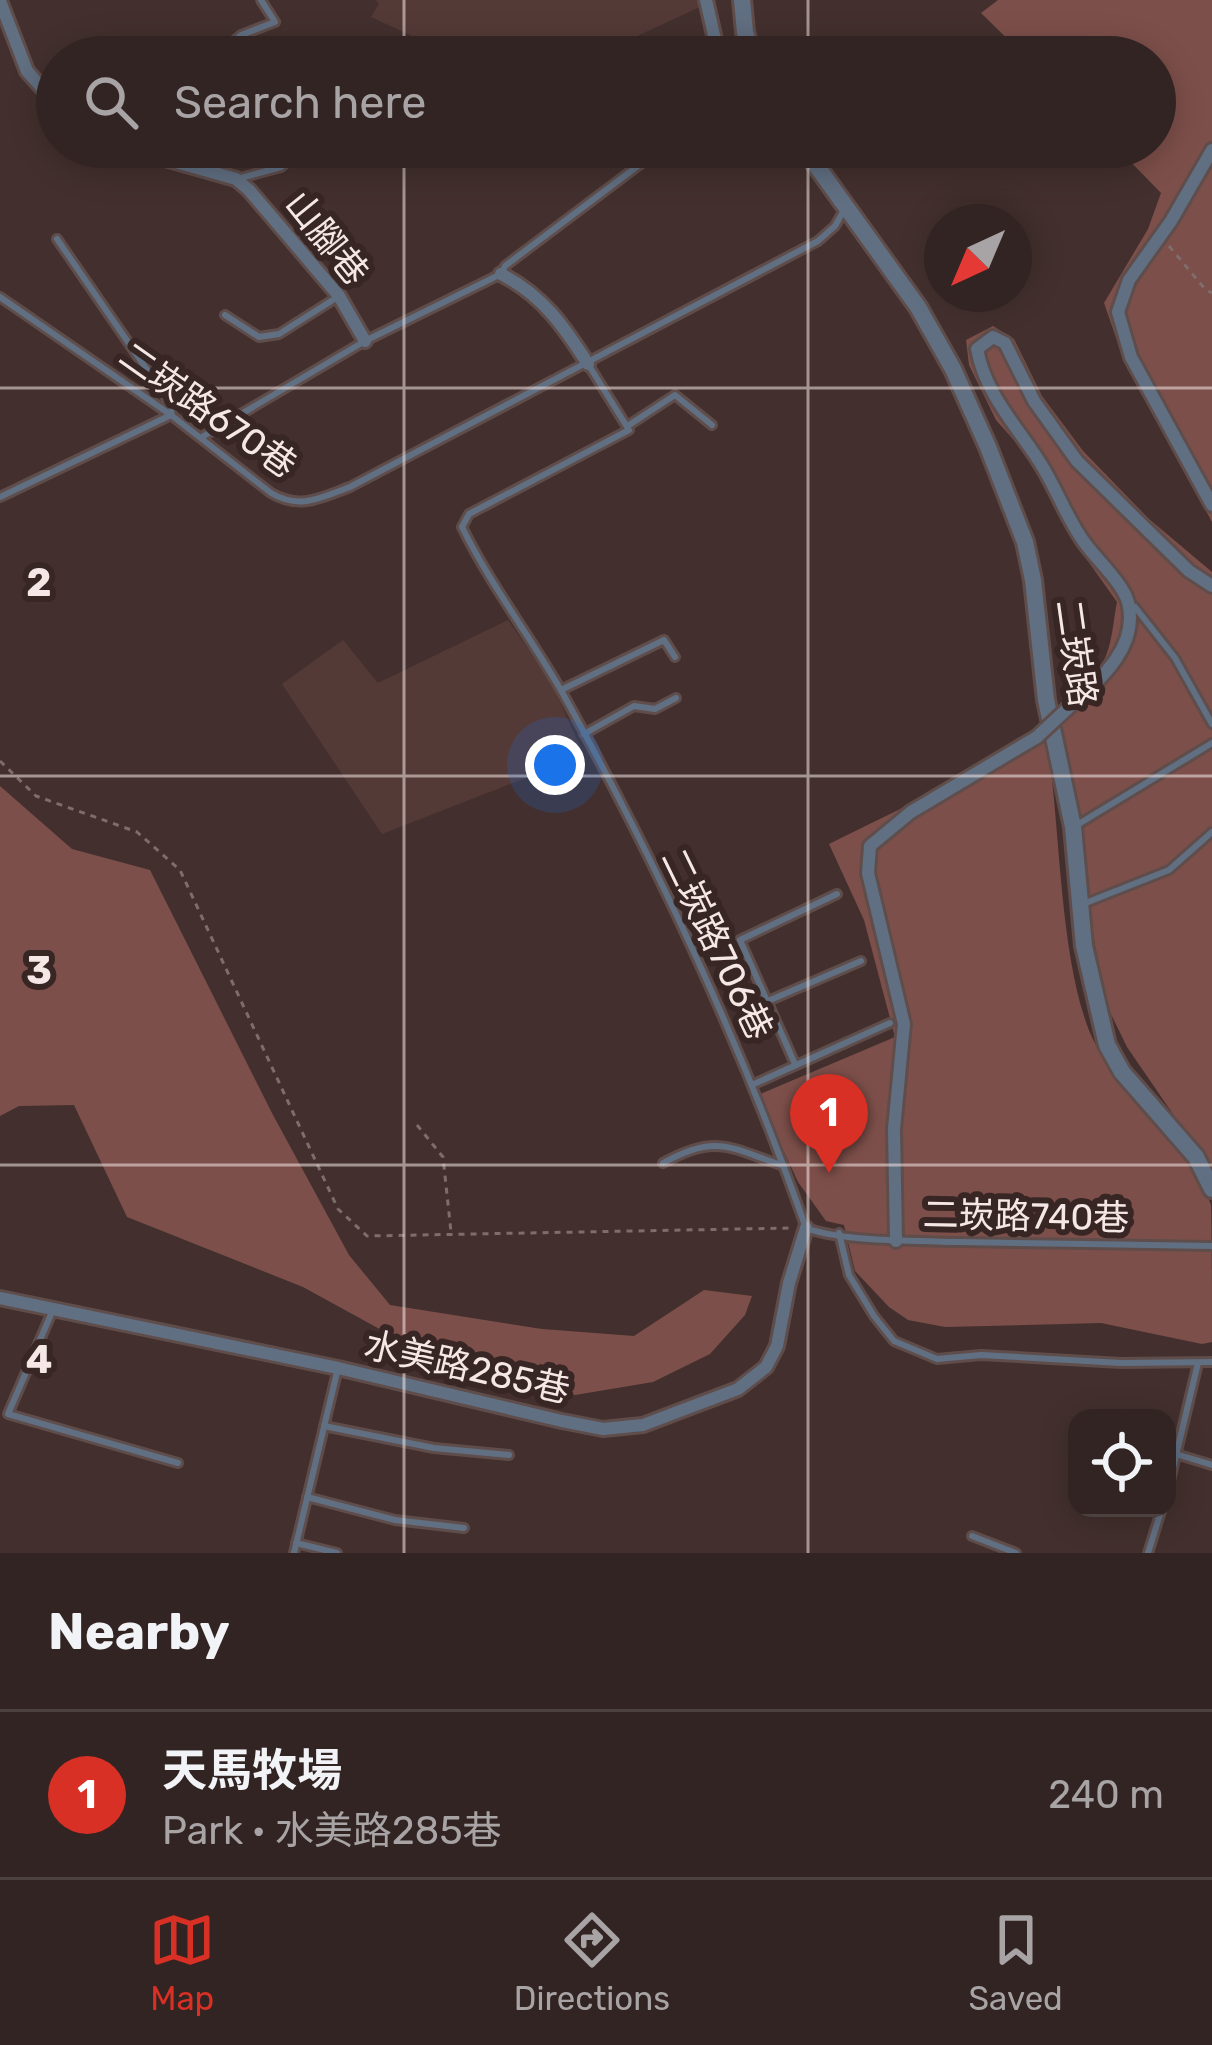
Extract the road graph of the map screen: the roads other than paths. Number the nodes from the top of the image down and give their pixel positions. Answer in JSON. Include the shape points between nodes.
{"nodes":[{"id":1,"x":261,"y":0,"type":"edge"},
{"id":2,"x":706,"y":0,"type":"edge"},
{"id":3,"x":742,"y":0,"type":"edge"},
{"id":4,"x":0,"y":1,"type":"edge"},
{"id":5,"x":240,"y":36,"type":"edge"},
{"id":6,"x":714,"y":36,"type":"edge"},
{"id":7,"x":746,"y":36,"type":"edge"},
{"id":8,"x":36,"y":80,"type":"edge"},
{"id":9,"x":1212,"y":150,"type":"edge"},
{"id":10,"x":197,"y":168,"type":"edge"},
{"id":11,"x":273,"y":168,"type":"edge"},
{"id":12,"x":634,"y":168,"type":"edge"},
{"id":13,"x":818,"y":168,"type":"edge"},
{"id":14,"x":236,"y":179,"type":"junction"},
{"id":15,"x":846,"y":207,"type":"junction"},
{"id":16,"x":57,"y":239,"type":"dead end"},
{"id":17,"x":501,"y":274,"type":"junction"},
{"id":18,"x":339,"y":296,"type":"junction"},
{"id":19,"x":0,"y":297,"type":"edge"},
{"id":20,"x":225,"y":315,"type":"dead end"},
{"id":21,"x":365,"y":341,"type":"junction"},
{"id":22,"x":588,"y":364,"type":"junction"},
{"id":23,"x":171,"y":416,"type":"junction"},
{"id":24,"x":629,"y":425,"type":"junction"},
{"id":25,"x":712,"y":425,"type":"dead end"},
{"id":26,"x":200,"y":438,"type":"junction"},
{"id":27,"x":0,"y":497,"type":"edge"},
{"id":28,"x":1212,"y":505,"type":"edge"},
{"id":29,"x":1212,"y":586,"type":"edge"},
{"id":30,"x":1135,"y":607,"type":"dead end"},
{"id":31,"x":675,"y":657,"type":"dead end"},
{"id":32,"x":561,"y":690,"type":"junction"},
{"id":33,"x":676,"y":698,"type":"dead end"},
{"id":34,"x":1212,"y":724,"type":"edge"},
{"id":35,"x":584,"y":734,"type":"junction"},
{"id":36,"x":1212,"y":743,"type":"edge"},
{"id":37,"x":1073,"y":827,"type":"junction"},
{"id":38,"x":1212,"y":832,"type":"edge"},
{"id":39,"x":837,"y":894,"type":"dead end"},
{"id":40,"x":1080,"y":905,"type":"junction"},
{"id":41,"x":861,"y":961,"type":"dead end"},
{"id":42,"x":768,"y":1001,"type":"junction"},
{"id":43,"x":890,"y":1023,"type":"dead end"},
{"id":44,"x":795,"y":1064,"type":"junction"},
{"id":45,"x":754,"y":1084,"type":"junction"},
{"id":46,"x":663,"y":1163,"type":"dead end"},
{"id":47,"x":784,"y":1166,"type":"junction"},
{"id":48,"x":1212,"y":1189,"type":"edge"},
{"id":49,"x":806,"y":1228,"type":"junction"},
{"id":50,"x":839,"y":1233,"type":"junction"},
{"id":51,"x":896,"y":1241,"type":"junction"},
{"id":52,"x":1212,"y":1246,"type":"edge"},
{"id":53,"x":0,"y":1298,"type":"edge"},
{"id":54,"x":53,"y":1309,"type":"junction"},
{"id":55,"x":1212,"y":1362,"type":"edge"},
{"id":56,"x":1198,"y":1363,"type":"junction"},
{"id":57,"x":338,"y":1368,"type":"junction"},
{"id":58,"x":324,"y":1426,"type":"junction"},
{"id":59,"x":509,"y":1455,"type":"dead end"},
{"id":60,"x":1179,"y":1455,"type":"junction"},
{"id":61,"x":178,"y":1463,"type":"dead end"},
{"id":62,"x":1176,"y":1464,"type":"edge"},
{"id":63,"x":1212,"y":1466,"type":"edge"},
{"id":64,"x":307,"y":1497,"type":"junction"},
{"id":65,"x":1159,"y":1517,"type":"edge"},
{"id":66,"x":464,"y":1528,"type":"dead end"},
{"id":67,"x":973,"y":1536,"type":"dead end"},
{"id":68,"x":296,"y":1543,"type":"junction"},
{"id":69,"x":294,"y":1553,"type":"edge"},
{"id":70,"x":338,"y":1553,"type":"edge"},
{"id":71,"x":1016,"y":1553,"type":"edge"},
{"id":72,"x":1148,"y":1553,"type":"edge"}],
"edges":[{"from":1,"to":5,"type":"lane","via":[[275,22]]},
{"from":2,"to":6,"type":"street"},
{"from":3,"to":7,"type":"street"},
{"from":4,"to":8,"type":"street"},
{"from":9,"to":28,"type":"street","via":[[1129,280],[1118,312],[1132,356]]},
{"from":10,"to":14,"type":"street","name":"山腳巷"},
{"from":11,"to":14,"type":"lane","name":"山腳巷"},
{"from":12,"to":17,"type":"lane"},
{"from":13,"to":15,"type":"street","name":"二崁路"},
{"from":14,"to":18,"type":"street","name":"山腳巷"},
{"from":15,"to":22,"type":"lane","name":"二崁路670巷","via":[[818,241]]},
{"from":15,"to":37,"type":"street","name":"二崁路","via":[[953,369],[1025,542]]},
{"from":16,"to":23,"type":"lane","via":[[172,406]]},
{"from":17,"to":21,"type":"lane"},
{"from":17,"to":22,"type":"street","via":[[554,313]]},
{"from":18,"to":20,"type":"lane","via":[[260,338]]},
{"from":18,"to":21,"type":"street","name":"山腳巷"},
{"from":19,"to":23,"type":"lane","name":"二崁路670巷"},
{"from":21,"to":26,"type":"lane"},
{"from":22,"to":24,"type":"lane"},
{"from":22,"to":26,"type":"lane","name":"二崁路670巷","via":[[308,503],[271,493]]},
{"from":23,"to":26,"type":"lane","name":"二崁路670巷"},
{"from":23,"to":27,"type":"lane"},
{"from":24,"to":25,"type":"lane","via":[[675,394]]},
{"from":24,"to":32,"type":"lane","name":"二崁路706巷","via":[[469,514],[462,527]]},
{"from":29,"to":51,"type":"street","bridge":true,"via":[[1077,461],[1005,343],[993,337],[977,349],[1006,418],[1128,600],[1128,626],[1114,667],[1037,737],[911,812],[870,846],[868,873],[904,1024],[894,1129]]},
{"from":30,"to":34,"type":"lane"},
{"from":31,"to":32,"type":"lane","via":[[664,640]]},
{"from":32,"to":35,"type":"lane","name":"二崁路706巷"},
{"from":33,"to":35,"type":"lane","via":[[655,709],[634,706]]},
{"from":35,"to":45,"type":"lane","name":"二崁路706巷"},
{"from":36,"to":37,"type":"lane"},
{"from":37,"to":40,"type":"street","name":"二崁路"},
{"from":38,"to":40,"type":"lane","via":[[1169,870]]},
{"from":39,"to":42,"type":"lane","via":[[740,940]]},
{"from":40,"to":48,"type":"street","name":"二崁路","via":[[1107,1045],[1196,1156]]},
{"from":41,"to":42,"type":"lane"},
{"from":42,"to":44,"type":"lane"},
{"from":43,"to":44,"type":"lane"},
{"from":44,"to":45,"type":"lane"},
{"from":45,"to":47,"type":"lane","name":"二崁路706巷"},
{"from":46,"to":47,"type":"lane","via":[[715,1143]]},
{"from":47,"to":49,"type":"lane","name":"二崁路706巷"},
{"from":49,"to":50,"type":"lane"},
{"from":49,"to":57,"type":"street","name":"水美路285巷","via":[[766,1367],[739,1389],[643,1425],[603,1429]]},
{"from":50,"to":51,"type":"lane","name":"二崁路740巷"},
{"from":50,"to":56,"type":"lane","via":[[849,1275],[874,1316],[894,1341],[938,1359]]},
{"from":51,"to":52,"type":"lane","name":"二崁路740巷"},
{"from":53,"to":54,"type":"street","name":"水美路285巷"},
{"from":54,"to":57,"type":"street","name":"水美路285巷"},
{"from":54,"to":61,"type":"lane","via":[[8,1414]]},
{"from":55,"to":56,"type":"lane"},
{"from":56,"to":60,"type":"lane"},
{"from":57,"to":58,"type":"lane"},
{"from":58,"to":59,"type":"lane"},
{"from":58,"to":64,"type":"lane"},
{"from":60,"to":62,"type":"lane"},
{"from":60,"to":63,"type":"lane"},
{"from":64,"to":66,"type":"lane"},
{"from":64,"to":68,"type":"lane"},
{"from":65,"to":72,"type":"lane"},
{"from":67,"to":71,"type":"lane"},
{"from":68,"to":69,"type":"lane"},
{"from":68,"to":70,"type":"lane"}]}
